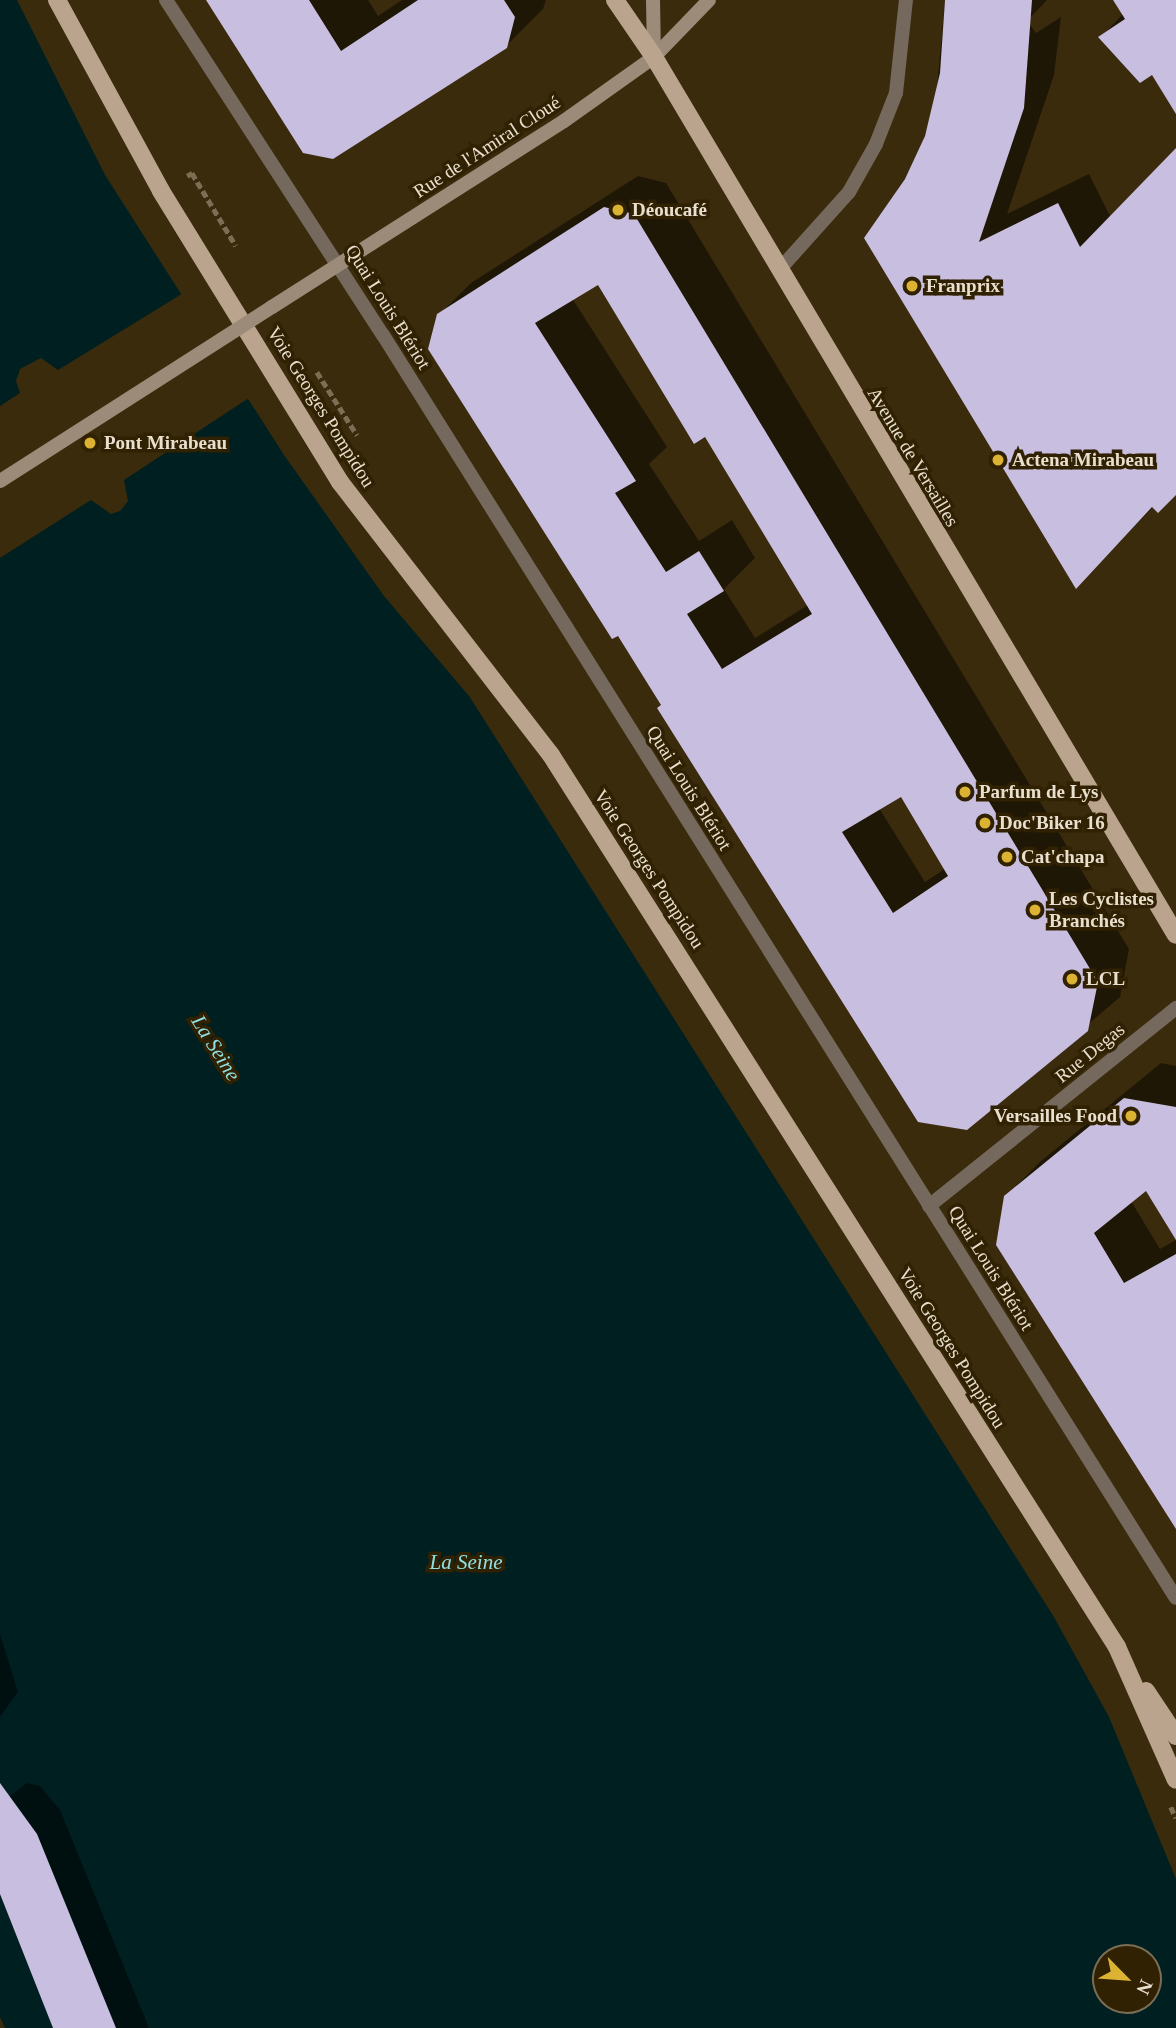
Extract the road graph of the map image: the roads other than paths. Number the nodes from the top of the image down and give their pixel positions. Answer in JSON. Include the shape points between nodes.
{"nodes":[{"id":1,"x":57,"y":0,"type":"edge"},
{"id":2,"x":166,"y":0,"type":"edge"},
{"id":3,"x":615,"y":0,"type":"edge"},
{"id":4,"x":653,"y":0,"type":"edge"},
{"id":5,"x":709,"y":0,"type":"edge"},
{"id":6,"x":906,"y":0,"type":"edge"},
{"id":7,"x":654,"y":57,"type":"junction"},
{"id":8,"x":338,"y":265,"type":"junction"},
{"id":9,"x":779,"y":270,"type":"junction"},
{"id":10,"x":0,"y":481,"type":"edge"},
{"id":11,"x":1176,"y":935,"type":"edge"},
{"id":12,"x":1176,"y":1009,"type":"edge"},
{"id":13,"x":929,"y":1206,"type":"junction"},
{"id":14,"x":1176,"y":1598,"type":"edge"},
{"id":15,"x":1117,"y":1647,"type":"junction"},
{"id":16,"x":1176,"y":1736,"type":"edge"},
{"id":17,"x":1176,"y":1780,"type":"edge"}],
"edges":[{"from":1,"to":15,"type":"main road","name":"Voie Georges Pompidou","via":[[161,191],[340,482],[551,755]]},
{"from":2,"to":8,"type":"street","name":"Quai Louis Blériot"},
{"from":3,"to":7,"type":"main road","name":"Avenue de Versailles"},
{"from":4,"to":7,"type":"main road"},
{"from":5,"to":7,"type":"main road","name":"Rue de l'Amiral Cloué"},
{"from":6,"to":9,"type":"street","via":[[896,93],[876,144],[849,192]]},
{"from":7,"to":8,"type":"main road","name":"Rue de l'Amiral Cloué","via":[[564,121]]},
{"from":7,"to":9,"type":"main road","name":"Avenue de Versailles"},
{"from":8,"to":10,"type":"main road","bridge":true},
{"from":8,"to":13,"type":"street","name":"Quai Louis Blériot"},
{"from":9,"to":11,"type":"main road","name":"Avenue de Versailles"},
{"from":12,"to":13,"type":"street","name":"Rue Degas"},
{"from":13,"to":14,"type":"street","name":"Quai Louis Blériot"},
{"from":15,"to":16,"type":"main road"},
{"from":15,"to":17,"type":"main road","name":"Voie Georges Pompidou"}]}
